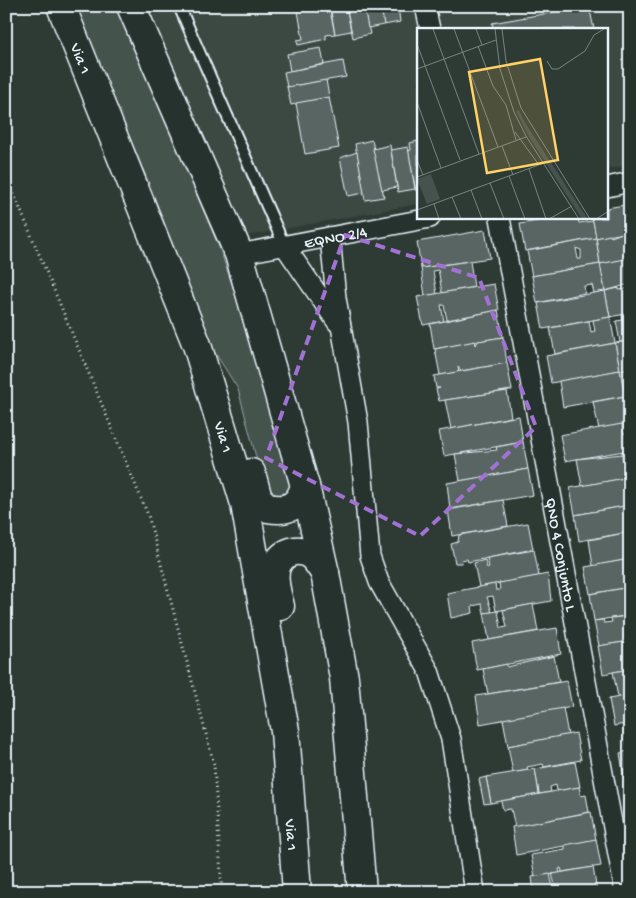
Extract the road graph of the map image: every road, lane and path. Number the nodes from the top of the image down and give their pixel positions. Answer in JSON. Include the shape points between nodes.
{"nodes":[{"id":1,"x":60,"y":6,"type":"edge"},
{"id":2,"x":131,"y":6,"type":"edge"},
{"id":3,"x":179,"y":6,"type":"edge"},
{"id":4,"x":425,"y":6,"type":"edge"},
{"id":5,"x":430,"y":28,"type":"edge"},
{"id":6,"x":6,"y":174,"type":"edge"},
{"id":7,"x":630,"y":182,"type":"edge"},
{"id":8,"x":608,"y":186,"type":"edge"},
{"id":9,"x":425,"y":219,"type":"edge"},
{"id":10,"x":500,"y":219,"type":"edge"},
{"id":11,"x":330,"y":237,"type":"junction"},
{"id":12,"x":284,"y":245,"type":"junction"},
{"id":13,"x":239,"y":254,"type":"junction"},
{"id":14,"x":341,"y":328,"type":"junction"},
{"id":15,"x":197,"y":345,"type":"junction"},
{"id":16,"x":305,"y":486,"type":"junction"},
{"id":17,"x":325,"y":573,"type":"junction"},
{"id":18,"x":284,"y":732,"type":"junction"},
{"id":19,"x":222,"y":892,"type":"edge"},
{"id":20,"x":297,"y":892,"type":"edge"},
{"id":21,"x":362,"y":892,"type":"edge"},
{"id":22,"x":475,"y":892,"type":"edge"},
{"id":23,"x":625,"y":892,"type":"edge"}],
"edges":[{"from":1,"to":15,"type":"main road","name":"Via 1"},
{"from":2,"to":13,"type":"main road"},
{"from":3,"to":12,"type":"lane"},
{"from":4,"to":5,"type":"street"},
{"from":6,"to":19,"type":"path","via":[[148,515],[214,764]]},
{"from":7,"to":8,"type":"street"},
{"from":9,"to":11,"type":"street","name":"EQNO 2/4"},
{"from":10,"to":23,"type":"street","name":"QNO 4 Conjunto L"},
{"from":11,"to":12,"type":"street","name":"EQNO 2/4"},
{"from":11,"to":14,"type":"street"},
{"from":12,"to":13,"type":"street","name":"EQNO 2/4"},
{"from":12,"to":14,"type":"street"},
{"from":13,"to":16,"type":"main road"},
{"from":14,"to":22,"type":"street","via":[[358,422],[370,556],[379,582],[429,671],[451,739]]},
{"from":15,"to":16,"type":"main road","via":[[230,394],[258,499],[268,508],[290,509],[298,504]]},
{"from":15,"to":18,"type":"main road","name":"Via 1","via":[[245,504]]},
{"from":16,"to":17,"type":"main road"},
{"from":17,"to":18,"type":"main road","via":[[316,560],[300,551],[285,555],[275,569],[274,578],[296,692]]},
{"from":17,"to":21,"type":"main road","via":[[344,678]]},
{"from":18,"to":20,"type":"main road","name":"Via 1"}]}
